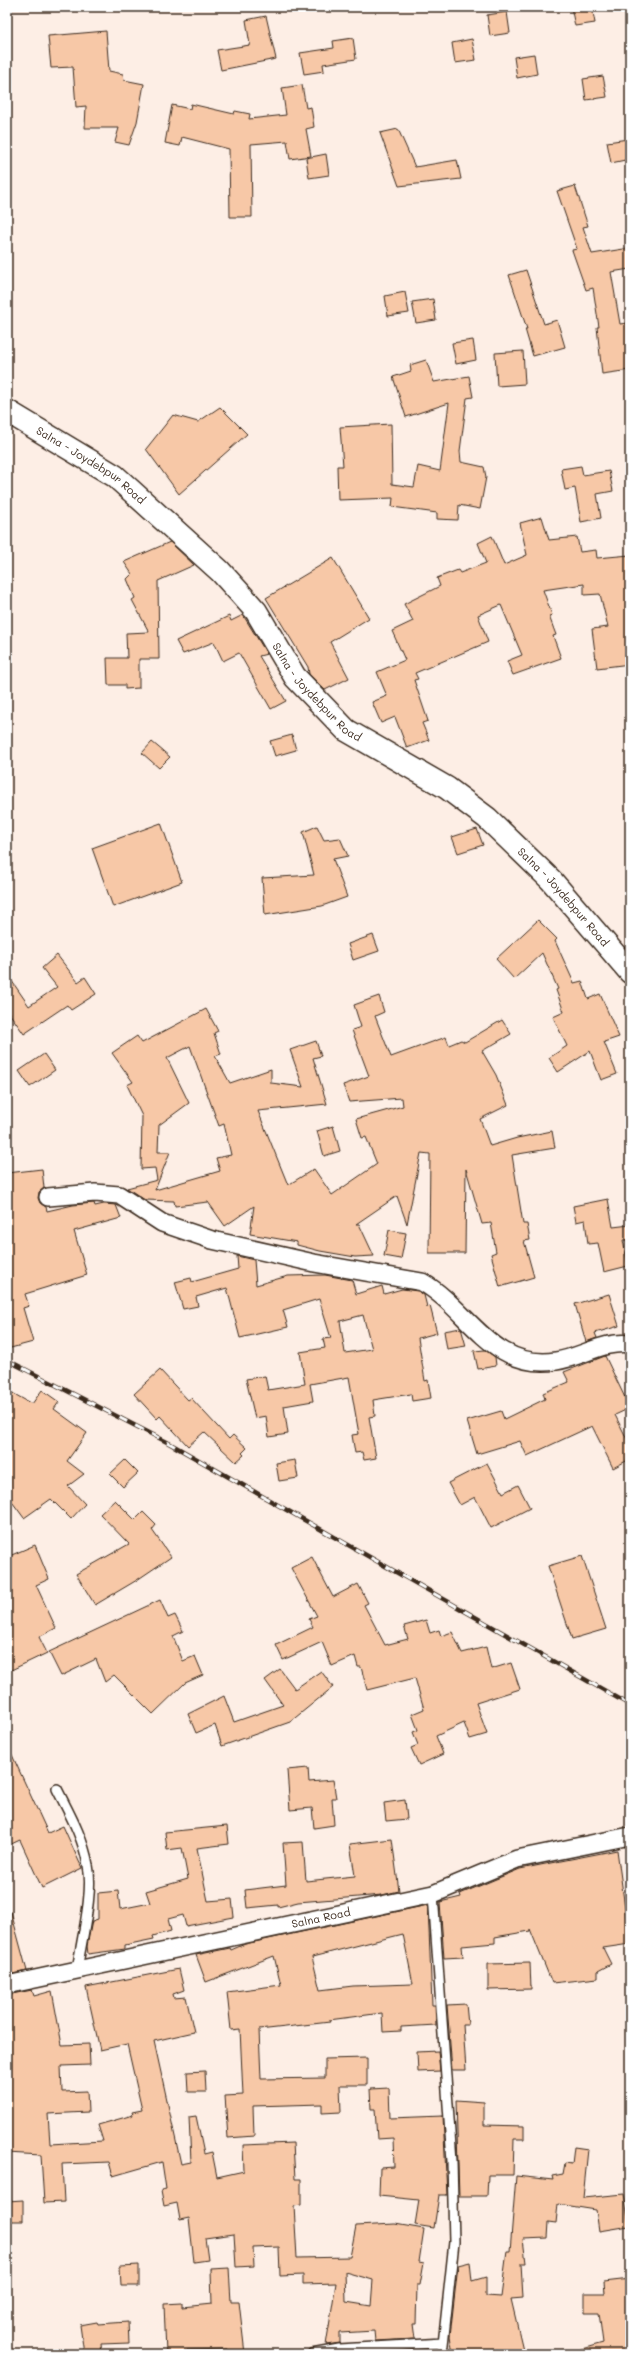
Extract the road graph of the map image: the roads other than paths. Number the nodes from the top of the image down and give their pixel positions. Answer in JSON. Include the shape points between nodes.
{"nodes":[{"id":1,"x":7,"y":411,"type":"edge"},
{"id":2,"x":630,"y":972,"type":"edge"},
{"id":3,"x":48,"y":1197,"type":"dead end"},
{"id":4,"x":630,"y":1344,"type":"edge"},
{"id":5,"x":57,"y":1789,"type":"dead end"},
{"id":6,"x":630,"y":1836,"type":"edge"},
{"id":7,"x":433,"y":1894,"type":"junction"},
{"id":8,"x":77,"y":1970,"type":"junction"},
{"id":9,"x":7,"y":1985,"type":"edge"},
{"id":10,"x":443,"y":2343,"type":"junction"},
{"id":11,"x":312,"y":2354,"type":"edge"},
{"id":12,"x":442,"y":2354,"type":"edge"}],
"edges":[{"from":1,"to":2,"type":"main road","name":"Salna - Joydebpur Road","via":[[115,476],[220,571],[256,611],[295,677],[346,730],[447,788],[487,818],[551,880]]},
{"from":3,"to":4,"type":"street","via":[[95,1193],[119,1195],[162,1223],[212,1240],[314,1263],[422,1282],[434,1289],[492,1344],[514,1357],[531,1362],[556,1361],[599,1348]]},
{"from":5,"to":8,"type":"lane","via":[[78,1830],[88,1866],[89,1891]]},
{"from":6,"to":7,"type":"street","name":"Salna Road","via":[[517,1859]]},
{"from":7,"to":8,"type":"street","name":"Salna Road"},
{"from":7,"to":10,"type":"lane","via":[[452,2162],[454,2235]]},
{"from":8,"to":9,"type":"street","name":"Salna Road"},
{"from":10,"to":11,"type":"lane","via":[[339,2349]]},
{"from":10,"to":12,"type":"lane"}]}
